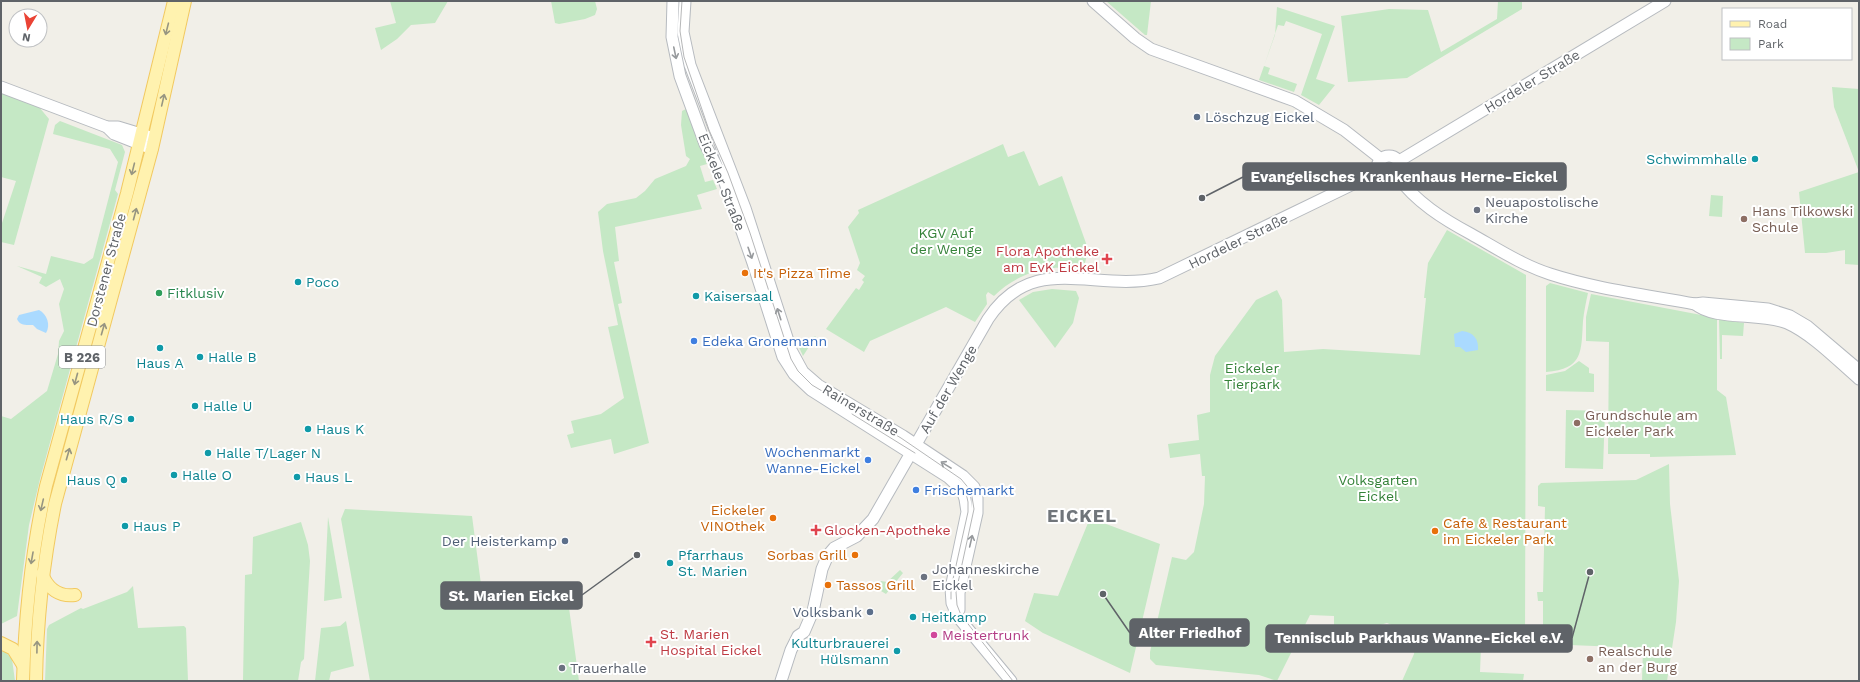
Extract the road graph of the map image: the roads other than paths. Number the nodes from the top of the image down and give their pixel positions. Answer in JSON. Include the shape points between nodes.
{"nodes":[{"id":1,"x":174,"y":1,"type":"edge"},
{"id":2,"x":185,"y":1,"type":"edge"},
{"id":3,"x":673,"y":1,"type":"edge"},
{"id":4,"x":685,"y":1,"type":"edge"},
{"id":5,"x":1093,"y":1,"type":"edge"},
{"id":6,"x":1665,"y":1,"type":"edge"},
{"id":7,"x":1,"y":87,"type":"edge"},
{"id":8,"x":140,"y":139,"type":"junction"},
{"id":9,"x":153,"y":144,"type":"junction"},
{"id":10,"x":1381,"y":159,"type":"junction"},
{"id":11,"x":1399,"y":161,"type":"junction"},
{"id":12,"x":1378,"y":172,"type":"junction"},
{"id":13,"x":1397,"y":176,"type":"junction"},
{"id":14,"x":1091,"y":280,"type":"joint"},
{"id":15,"x":1695,"y":304,"type":"junction"},
{"id":16,"x":1859,"y":370,"type":"edge"},
{"id":17,"x":803,"y":378,"type":"junction"},
{"id":18,"x":1859,"y":379,"type":"edge"},
{"id":19,"x":913,"y":450,"type":"junction"},
{"id":20,"x":42,"y":574,"type":"junction"},
{"id":21,"x":75,"y":595,"type":"dead end"},
{"id":22,"x":955,"y":602,"type":"junction"},
{"id":23,"x":1,"y":643,"type":"edge"},
{"id":24,"x":24,"y":665,"type":"junction"},
{"id":25,"x":23,"y":681,"type":"edge"},
{"id":26,"x":36,"y":681,"type":"edge"},
{"id":27,"x":781,"y":681,"type":"edge"},
{"id":28,"x":1011,"y":681,"type":"edge"}],
"edges":[{"from":1,"to":8,"type":"main road","name":"Dorstener Straße","number":"B 226","one_way":true},
{"from":9,"to":2,"type":"main road","name":"Dorstener Straße","number":"B 226","one_way":true},
{"from":3,"to":17,"type":"street","name":"Eickeler Straße","one_way":true,"via":[[672,37],[680,76],[705,144],[724,180],[783,357]]},
{"from":17,"to":4,"type":"street","name":"Eickeler Straße","one_way":true,"via":[[789,345],[744,208],[690,65],[684,32]]},
{"from":5,"to":10,"type":"street","via":[[1151,49],[1295,101],[1344,130]]},
{"from":6,"to":11,"type":"street","name":"Hordeler Straße"},
{"from":7,"to":8,"type":"street","via":[[107,127],[114,134]]},
{"from":8,"to":9,"type":"street"},
{"from":8,"to":24,"type":"main road","name":"Dorstener Straße","number":"B 226","one_way":true,"via":[[40,514],[27,595]]},
{"from":20,"to":9,"type":"main road","name":"Dorstener Straße","number":"B 226","one_way":true,"via":[[65,468]]},
{"from":10,"to":11,"type":"street","via":[[1390,156]]},
{"from":10,"to":12,"type":"street","via":[[1377,167]]},
{"from":11,"to":13,"type":"street","via":[[1401,169]]},
{"from":12,"to":13,"type":"street","via":[[1386,179]]},
{"from":12,"to":14,"type":"street","name":"Hordeler Straße","via":[[1159,278],[1129,282]]},
{"from":13,"to":15,"type":"street","via":[[1438,215],[1534,267],[1578,282]]},
{"from":14,"to":19,"type":"street","name":"Auf der Wenge","via":[[1040,280],[1025,285],[1004,299],[988,319]]},
{"from":15,"to":16,"type":"street","via":[[1768,309],[1787,314],[1807,326]]},
{"from":15,"to":18,"type":"street","via":[[1708,311],[1762,317],[1788,324],[1810,338]]},
{"from":17,"to":19,"type":"street","name":"Rainerstraße","via":[[871,416]]},
{"from":19,"to":22,"type":"street","name":"Rainerstraße","via":[[954,482],[964,494],[967,516],[951,588]]},
{"from":22,"to":19,"type":"street","name":"Rainerstraße","one_way":true,"via":[[977,512],[974,487],[963,476]]},
{"from":19,"to":27,"type":"street","name":"Auf der Wenge","via":[[869,524],[857,536],[834,548],[825,561],[815,603],[803,634],[797,638]]},
{"from":20,"to":21,"type":"main road","via":[[53,590],[65,596]]},
{"from":26,"to":20,"type":"main road","name":"Dorstener Straße","number":"B 226","one_way":true},
{"from":22,"to":28,"type":"street","via":[[970,630]]},
{"from":23,"to":24,"type":"main road","via":[[13,649]]},
{"from":24,"to":25,"type":"main road","name":"Dorstener Straße","number":"B 226"}]}
